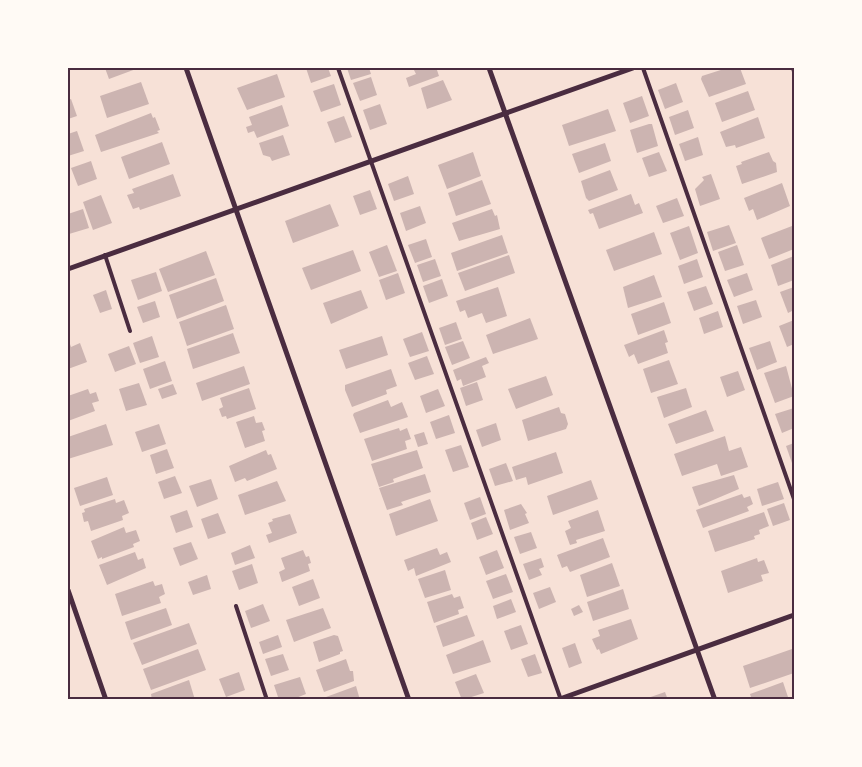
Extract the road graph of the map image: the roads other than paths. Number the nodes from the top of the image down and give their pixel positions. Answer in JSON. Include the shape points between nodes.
{"nodes":[{"id":1,"x":186,"y":68,"type":"edge"},
{"id":2,"x":338,"y":68,"type":"edge"},
{"id":3,"x":488,"y":68,"type":"edge"},
{"id":4,"x":633,"y":68,"type":"edge"},
{"id":5,"x":643,"y":68,"type":"edge"},
{"id":6,"x":505,"y":113,"type":"junction"},
{"id":7,"x":372,"y":160,"type":"junction"},
{"id":8,"x":236,"y":209,"type":"junction"},
{"id":9,"x":105,"y":256,"type":"junction"},
{"id":10,"x":68,"y":269,"type":"edge"},
{"id":11,"x":130,"y":331,"type":"dead end"},
{"id":12,"x":794,"y":499,"type":"edge"},
{"id":13,"x":68,"y":590,"type":"edge"},
{"id":14,"x":236,"y":606,"type":"dead end"},
{"id":15,"x":794,"y":615,"type":"edge"},
{"id":16,"x":697,"y":650,"type":"junction"},
{"id":17,"x":560,"y":699,"type":"edge"},
{"id":18,"x":106,"y":700,"type":"edge"},
{"id":19,"x":267,"y":700,"type":"edge"},
{"id":20,"x":409,"y":700,"type":"edge"},
{"id":21,"x":715,"y":700,"type":"edge"}],
"edges":[{"from":1,"to":8,"type":"street"},
{"from":2,"to":7,"type":"lane"},
{"from":3,"to":6,"type":"street"},
{"from":4,"to":6,"type":"street"},
{"from":5,"to":12,"type":"lane"},
{"from":6,"to":7,"type":"street"},
{"from":6,"to":16,"type":"street"},
{"from":7,"to":8,"type":"street"},
{"from":7,"to":17,"type":"lane"},
{"from":8,"to":9,"type":"street"},
{"from":8,"to":20,"type":"street"},
{"from":9,"to":10,"type":"street"},
{"from":9,"to":11,"type":"lane"},
{"from":13,"to":18,"type":"street"},
{"from":14,"to":19,"type":"lane"},
{"from":15,"to":16,"type":"street"},
{"from":16,"to":17,"type":"street"},
{"from":16,"to":21,"type":"street"}]}
